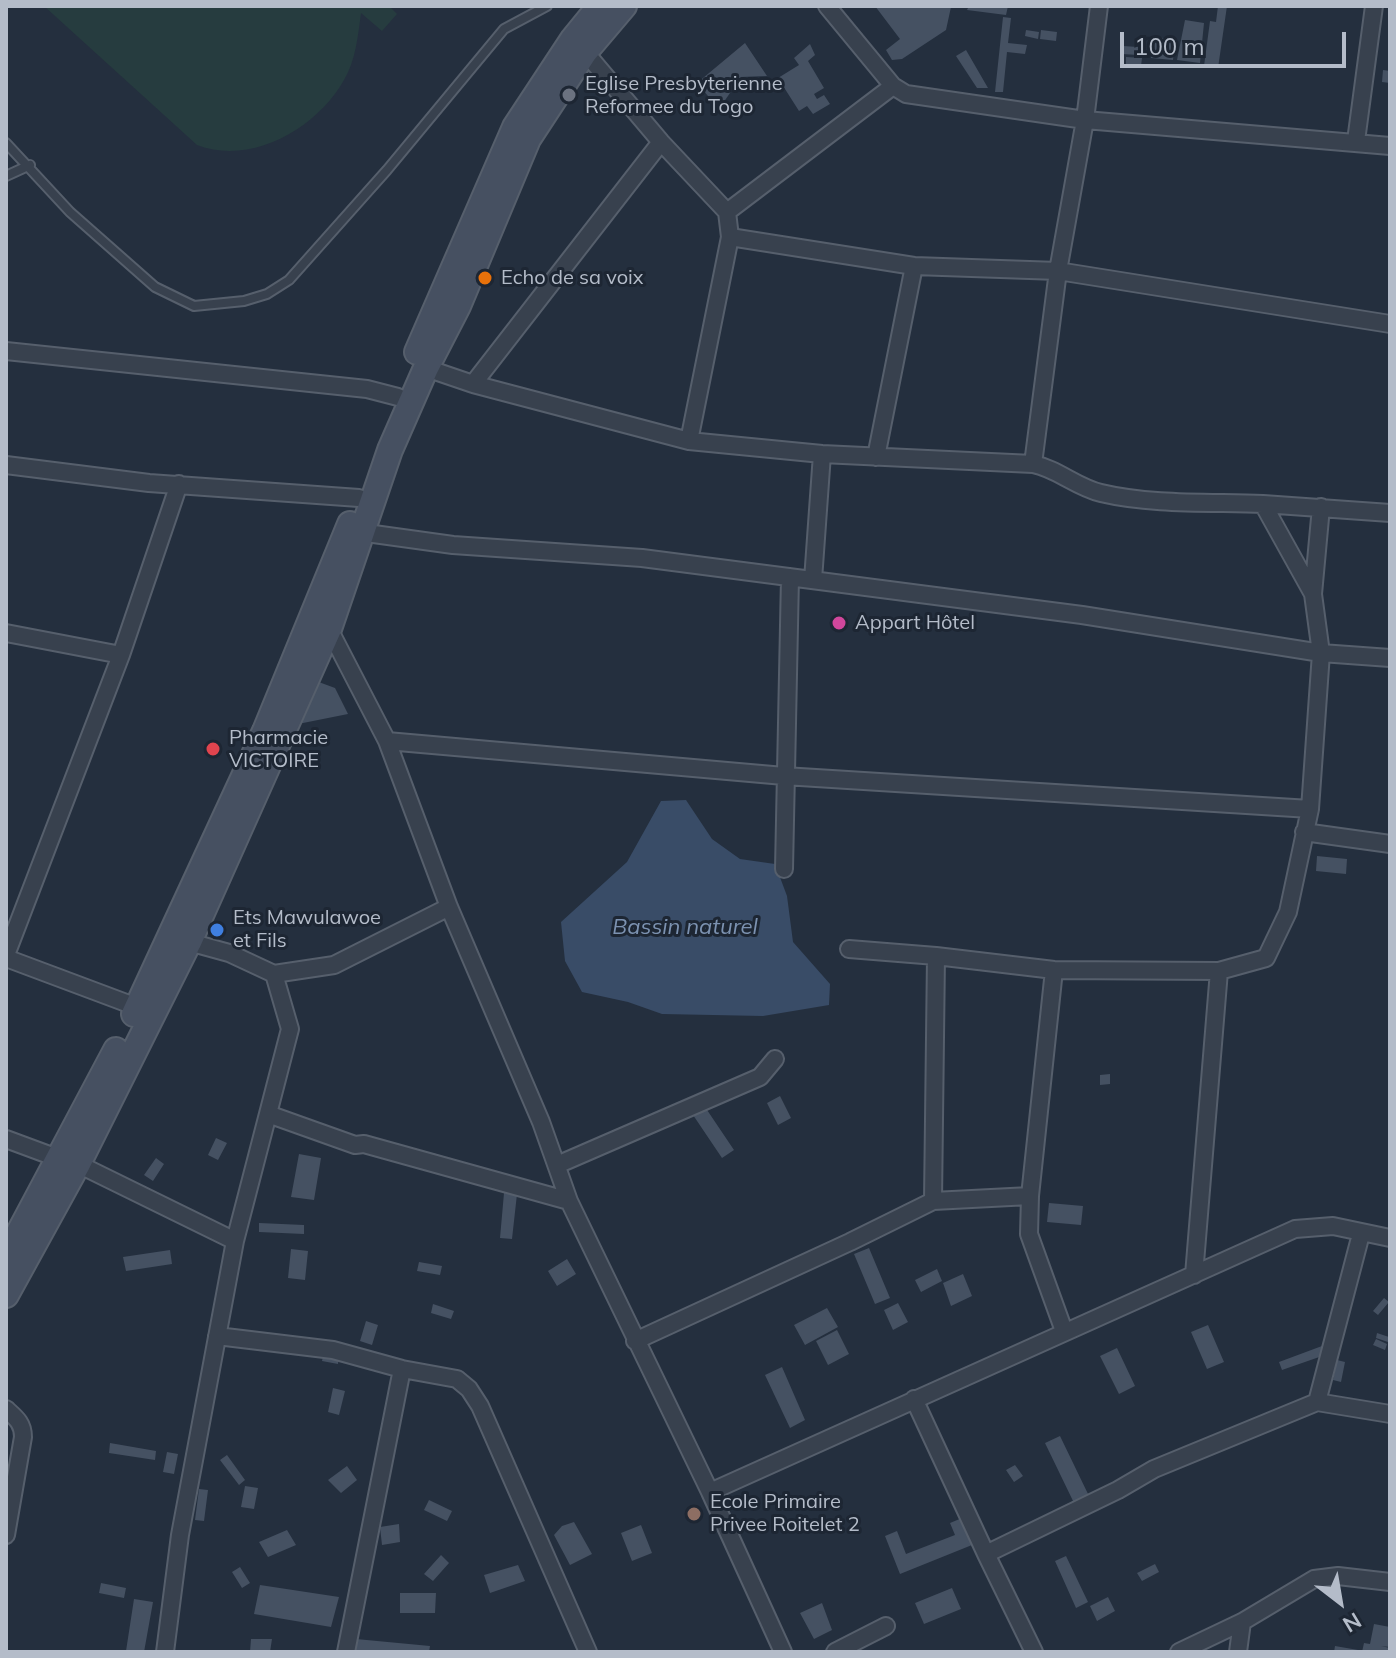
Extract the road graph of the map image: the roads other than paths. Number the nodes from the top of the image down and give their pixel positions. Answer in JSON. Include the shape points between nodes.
{"nodes":[{"id":1,"x":600,"y":6,"type":"edge"},
{"id":2,"x":624,"y":6,"type":"edge"},
{"id":3,"x":827,"y":6,"type":"edge"},
{"id":4,"x":1099,"y":6,"type":"edge"},
{"id":5,"x":1374,"y":6,"type":"edge"},
{"id":6,"x":546,"y":7,"type":"edge"},
{"id":7,"x":585,"y":52,"type":"junction"},
{"id":8,"x":893,"y":86,"type":"junction"},
{"id":9,"x":1085,"y":120,"type":"junction"},
{"id":10,"x":1356,"y":141,"type":"junction"},
{"id":11,"x":661,"y":142,"type":"junction"},
{"id":12,"x":6,"y":143,"type":"edge"},
{"id":13,"x":1390,"y":146,"type":"edge"},
{"id":14,"x":30,"y":165,"type":"junction"},
{"id":15,"x":6,"y":176,"type":"edge"},
{"id":16,"x":727,"y":212,"type":"junction"},
{"id":17,"x":730,"y":237,"type":"junction"},
{"id":18,"x":914,"y":266,"type":"junction"},
{"id":19,"x":1058,"y":271,"type":"junction"},
{"id":20,"x":1390,"y":324,"type":"edge"},
{"id":21,"x":6,"y":351,"type":"edge"},
{"id":22,"x":426,"y":368,"type":"junction"},
{"id":23,"x":473,"y":384,"type":"junction"},
{"id":24,"x":398,"y":397,"type":"junction"},
{"id":25,"x":689,"y":441,"type":"junction"},
{"id":26,"x":822,"y":454,"type":"junction"},
{"id":27,"x":876,"y":457,"type":"junction"},
{"id":28,"x":1033,"y":464,"type":"junction"},
{"id":29,"x":6,"y":465,"type":"edge"},
{"id":30,"x":179,"y":484,"type":"junction"},
{"id":31,"x":359,"y":498,"type":"junction"},
{"id":32,"x":1263,"y":504,"type":"junction"},
{"id":33,"x":1321,"y":507,"type":"junction"},
{"id":34,"x":1390,"y":513,"type":"edge"},
{"id":35,"x":355,"y":532,"type":"junction"},
{"id":36,"x":790,"y":577,"type":"junction"},
{"id":37,"x":813,"y":580,"type":"junction"},
{"id":38,"x":1313,"y":594,"type":"junction"},
{"id":39,"x":329,"y":629,"type":"junction"},
{"id":40,"x":6,"y":633,"type":"edge"},
{"id":41,"x":1321,"y":653,"type":"junction"},
{"id":42,"x":121,"y":655,"type":"junction"},
{"id":43,"x":1390,"y":658,"type":"edge"},
{"id":44,"x":387,"y":741,"type":"junction"},
{"id":45,"x":784,"y":776,"type":"junction"},
{"id":46,"x":1310,"y":809,"type":"junction"},
{"id":47,"x":1304,"y":832,"type":"junction"},
{"id":48,"x":1390,"y":844,"type":"edge"},
{"id":49,"x":784,"y":869,"type":"dead end"},
{"id":50,"x":449,"y":907,"type":"junction"},
{"id":51,"x":189,"y":942,"type":"junction"},
{"id":52,"x":849,"y":949,"type":"dead end"},
{"id":53,"x":6,"y":956,"type":"edge"},
{"id":54,"x":936,"y":956,"type":"junction"},
{"id":55,"x":1054,"y":970,"type":"junction"},
{"id":56,"x":1219,"y":971,"type":"junction"},
{"id":57,"x":274,"y":974,"type":"junction"},
{"id":58,"x":137,"y":1007,"type":"junction"},
{"id":59,"x":775,"y":1059,"type":"dead end"},
{"id":60,"x":268,"y":1114,"type":"junction"},
{"id":61,"x":6,"y":1139,"type":"edge"},
{"id":62,"x":69,"y":1161,"type":"junction"},
{"id":63,"x":557,"y":1165,"type":"junction"},
{"id":64,"x":1030,"y":1196,"type":"junction"},
{"id":65,"x":569,"y":1201,"type":"junction"},
{"id":66,"x":933,"y":1201,"type":"junction"},
{"id":67,"x":1361,"y":1234,"type":"junction"},
{"id":68,"x":1390,"y":1238,"type":"edge"},
{"id":69,"x":235,"y":1241,"type":"junction"},
{"id":70,"x":6,"y":1257,"type":"edge"},
{"id":71,"x":1194,"y":1275,"type":"junction"},
{"id":72,"x":6,"y":1295,"type":"edge"},
{"id":73,"x":1064,"y":1331,"type":"junction"},
{"id":74,"x":217,"y":1336,"type":"junction"},
{"id":75,"x":635,"y":1341,"type":"junction"},
{"id":76,"x":402,"y":1369,"type":"junction"},
{"id":77,"x":914,"y":1399,"type":"junction"},
{"id":78,"x":1317,"y":1402,"type":"junction"},
{"id":79,"x":6,"y":1409,"type":"edge"},
{"id":80,"x":1390,"y":1414,"type":"edge"},
{"id":81,"x":710,"y":1492,"type":"junction"},
{"id":82,"x":6,"y":1535,"type":"edge"},
{"id":83,"x":986,"y":1554,"type":"junction"},
{"id":84,"x":1390,"y":1582,"type":"edge"},
{"id":85,"x":1242,"y":1622,"type":"junction"},
{"id":86,"x":886,"y":1626,"type":"dead end"},
{"id":87,"x":165,"y":1652,"type":"edge"},
{"id":88,"x":346,"y":1652,"type":"edge"},
{"id":89,"x":588,"y":1652,"type":"edge"},
{"id":90,"x":783,"y":1652,"type":"edge"},
{"id":91,"x":835,"y":1652,"type":"edge"},
{"id":92,"x":1034,"y":1652,"type":"edge"},
{"id":93,"x":1179,"y":1652,"type":"edge"},
{"id":94,"x":1238,"y":1652,"type":"edge"}],
"edges":[{"from":1,"to":24,"type":"main road","via":[[515,127]]},
{"from":2,"to":7,"type":"main road"},
{"from":3,"to":8,"type":"street"},
{"from":4,"to":9,"type":"street"},
{"from":5,"to":10,"type":"street"},
{"from":6,"to":14,"type":"lane","via":[[504,29],[289,280],[267,294],[194,306],[155,287],[70,212]]},
{"from":7,"to":11,"type":"street"},
{"from":7,"to":22,"type":"main road","via":[[528,139],[458,306]]},
{"from":8,"to":9,"type":"street","via":[[906,94]]},
{"from":8,"to":16,"type":"street"},
{"from":9,"to":10,"type":"street"},
{"from":9,"to":19,"type":"street"},
{"from":10,"to":13,"type":"street"},
{"from":11,"to":16,"type":"street"},
{"from":11,"to":23,"type":"street"},
{"from":12,"to":14,"type":"lane"},
{"from":14,"to":15,"type":"lane"},
{"from":16,"to":17,"type":"street"},
{"from":17,"to":18,"type":"street"},
{"from":17,"to":25,"type":"street"},
{"from":18,"to":19,"type":"street"},
{"from":18,"to":27,"type":"street"},
{"from":19,"to":20,"type":"street"},
{"from":19,"to":28,"type":"street"},
{"from":21,"to":24,"type":"street","via":[[367,389]]},
{"from":22,"to":23,"type":"street"},
{"from":22,"to":35,"type":"main road"},
{"from":23,"to":25,"type":"street"},
{"from":24,"to":31,"type":"main road"},
{"from":25,"to":26,"type":"street"},
{"from":26,"to":27,"type":"street"},
{"from":26,"to":37,"type":"street"},
{"from":27,"to":28,"type":"street"},
{"from":28,"to":32,"type":"street","via":[[1102,494]]},
{"from":29,"to":30,"type":"street"},
{"from":30,"to":31,"type":"street"},
{"from":30,"to":42,"type":"street"},
{"from":31,"to":35,"type":"main road"},
{"from":32,"to":33,"type":"street"},
{"from":32,"to":38,"type":"street"},
{"from":33,"to":34,"type":"street"},
{"from":33,"to":38,"type":"street"},
{"from":35,"to":36,"type":"street"},
{"from":35,"to":39,"type":"main road"},
{"from":35,"to":58,"type":"main road"},
{"from":36,"to":37,"type":"street"},
{"from":36,"to":45,"type":"street"},
{"from":37,"to":41,"type":"street"},
{"from":38,"to":41,"type":"street"},
{"from":39,"to":44,"type":"street"},
{"from":39,"to":51,"type":"main road"},
{"from":40,"to":42,"type":"street"},
{"from":41,"to":43,"type":"street"},
{"from":41,"to":46,"type":"street"},
{"from":42,"to":53,"type":"street"},
{"from":44,"to":45,"type":"street"},
{"from":44,"to":50,"type":"street"},
{"from":45,"to":46,"type":"street"},
{"from":45,"to":49,"type":"street"},
{"from":46,"to":47,"type":"street"},
{"from":47,"to":48,"type":"street"},
{"from":47,"to":56,"type":"street","via":[[1288,912],[1266,958]]},
{"from":50,"to":57,"type":"street","via":[[334,965]]},
{"from":50,"to":63,"type":"street"},
{"from":51,"to":57,"type":"street"},
{"from":51,"to":62,"type":"main road"},
{"from":52,"to":54,"type":"street"},
{"from":53,"to":58,"type":"street"},
{"from":54,"to":55,"type":"street"},
{"from":54,"to":66,"type":"street"},
{"from":55,"to":56,"type":"street"},
{"from":55,"to":64,"type":"street"},
{"from":56,"to":71,"type":"street"},
{"from":57,"to":60,"type":"street","via":[[290,1029]]},
{"from":58,"to":62,"type":"main road"},
{"from":59,"to":63,"type":"street","via":[[760,1077]]},
{"from":60,"to":65,"type":"street","via":[[355,1145]]},
{"from":60,"to":69,"type":"street"},
{"from":61,"to":62,"type":"street"},
{"from":62,"to":69,"type":"street"},
{"from":62,"to":70,"type":"main road"},
{"from":62,"to":72,"type":"main road"},
{"from":63,"to":65,"type":"street"},
{"from":64,"to":66,"type":"street"},
{"from":64,"to":73,"type":"street","via":[[1029,1234]]},
{"from":65,"to":75,"type":"street"},
{"from":66,"to":75,"type":"street"},
{"from":67,"to":68,"type":"street"},
{"from":67,"to":71,"type":"street","via":[[1333,1226],[1295,1229]]},
{"from":67,"to":78,"type":"street"},
{"from":69,"to":74,"type":"street"},
{"from":71,"to":73,"type":"street"},
{"from":73,"to":77,"type":"street"},
{"from":74,"to":76,"type":"street","via":[[333,1350]]},
{"from":74,"to":87,"type":"street","via":[[180,1535]]},
{"from":75,"to":81,"type":"street"},
{"from":76,"to":88,"type":"street"},
{"from":76,"to":89,"type":"street","via":[[457,1379],[469,1389]]},
{"from":77,"to":81,"type":"street"},
{"from":77,"to":83,"type":"street"},
{"from":78,"to":80,"type":"street"},
{"from":78,"to":83,"type":"street","via":[[1154,1469]]},
{"from":79,"to":82,"type":"street","via":[[23,1428]]},
{"from":81,"to":90,"type":"street"},
{"from":83,"to":92,"type":"street"},
{"from":84,"to":85,"type":"street","via":[[1314,1579]]},
{"from":85,"to":93,"type":"street"},
{"from":85,"to":94,"type":"street"},
{"from":86,"to":91,"type":"street"}]}
